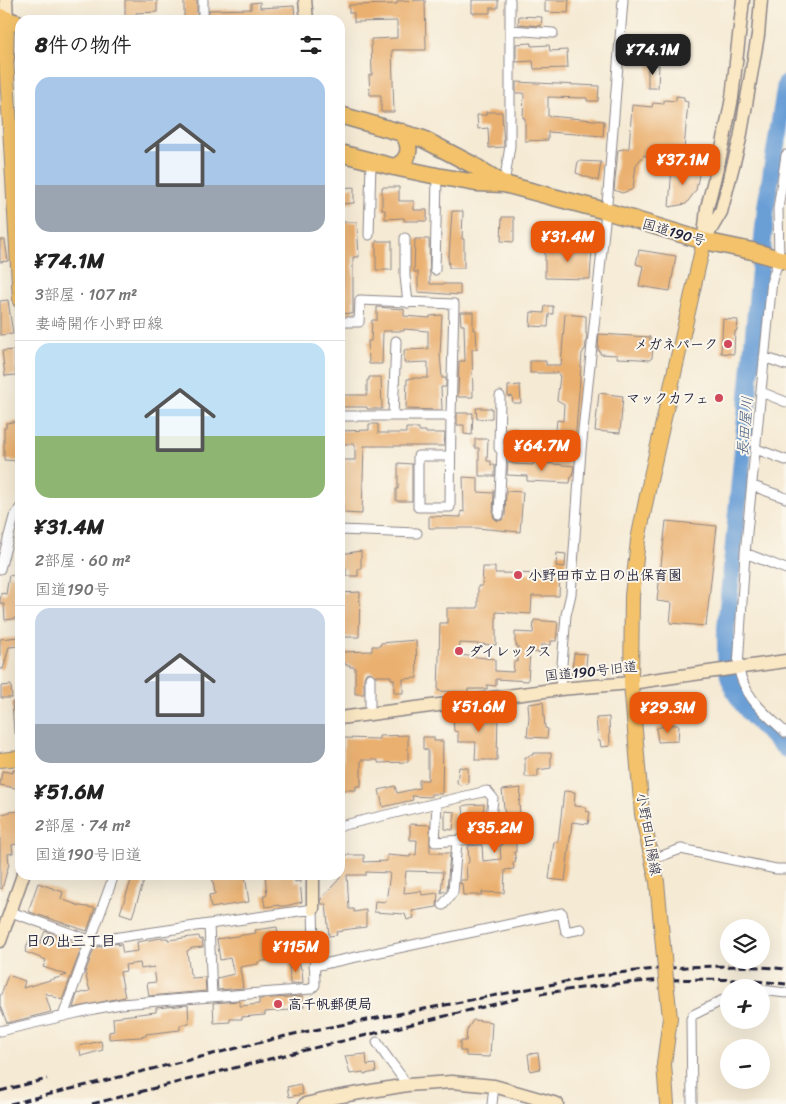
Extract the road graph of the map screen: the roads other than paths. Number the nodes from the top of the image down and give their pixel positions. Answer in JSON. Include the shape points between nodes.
{"nodes":[{"id":1,"x":6,"y":0,"type":"edge"},
{"id":2,"x":203,"y":0,"type":"edge"},
{"id":3,"x":305,"y":0,"type":"edge"},
{"id":4,"x":510,"y":0,"type":"edge"},
{"id":5,"x":623,"y":0,"type":"edge"},
{"id":6,"x":743,"y":0,"type":"edge"},
{"id":7,"x":761,"y":0,"type":"edge"},
{"id":8,"x":203,"y":15,"type":"edge"},
{"id":9,"x":306,"y":15,"type":"edge"},
{"id":10,"x":9,"y":20,"type":"edge"},
{"id":11,"x":510,"y":30,"type":"junction"},
{"id":12,"x":553,"y":33,"type":"dead end"},
{"id":13,"x":0,"y":37,"type":"edge"},
{"id":14,"x":9,"y":58,"type":"edge"},
{"id":15,"x":345,"y":115,"type":"edge"},
{"id":16,"x":402,"y":132,"type":"junction"},
{"id":17,"x":345,"y":154,"type":"edge"},
{"id":18,"x":786,"y":155,"type":"edge"},
{"id":19,"x":371,"y":162,"type":"junction"},
{"id":20,"x":394,"y":167,"type":"junction"},
{"id":21,"x":437,"y":176,"type":"junction"},
{"id":22,"x":504,"y":184,"type":"junction"},
{"id":23,"x":15,"y":191,"type":"edge"},
{"id":24,"x":606,"y":211,"type":"junction"},
{"id":25,"x":369,"y":235,"type":"dead end"},
{"id":26,"x":405,"y":238,"type":"dead end"},
{"id":27,"x":436,"y":240,"type":"junction"},
{"id":28,"x":446,"y":240,"type":"dead end"},
{"id":29,"x":704,"y":241,"type":"junction"},
{"id":30,"x":779,"y":259,"type":"edge"},
{"id":31,"x":436,"y":270,"type":"dead end"},
{"id":32,"x":408,"y":303,"type":"junction"},
{"id":33,"x":345,"y":322,"type":"edge"},
{"id":34,"x":396,"y":341,"type":"dead end"},
{"id":35,"x":764,"y":357,"type":"junction"},
{"id":36,"x":786,"y":366,"type":"edge"},
{"id":37,"x":761,"y":392,"type":"junction"},
{"id":38,"x":500,"y":396,"type":"dead end"},
{"id":39,"x":786,"y":402,"type":"edge"},
{"id":40,"x":345,"y":416,"type":"edge"},
{"id":41,"x":394,"y":416,"type":"junction"},
{"id":42,"x":450,"y":416,"type":"junction"},
{"id":43,"x":499,"y":448,"type":"junction"},
{"id":44,"x":756,"y":449,"type":"junction"},
{"id":45,"x":581,"y":450,"type":"junction"},
{"id":46,"x":450,"y":456,"type":"junction"},
{"id":47,"x":786,"y":460,"type":"edge"},
{"id":48,"x":753,"y":486,"type":"junction"},
{"id":49,"x":786,"y":498,"type":"edge"},
{"id":50,"x":500,"y":515,"type":"dead end"},
{"id":51,"x":15,"y":516,"type":"edge"},
{"id":52,"x":345,"y":530,"type":"edge"},
{"id":53,"x":418,"y":533,"type":"dead end"},
{"id":54,"x":745,"y":552,"type":"junction"},
{"id":55,"x":0,"y":569,"type":"edge"},
{"id":56,"x":786,"y":569,"type":"edge"},
{"id":57,"x":786,"y":661,"type":"edge"},
{"id":58,"x":736,"y":668,"type":"junction"},
{"id":59,"x":370,"y":678,"type":"dead end"},
{"id":60,"x":631,"y":682,"type":"junction"},
{"id":61,"x":560,"y":689,"type":"junction"},
{"id":62,"x":370,"y":714,"type":"junction"},
{"id":63,"x":345,"y":717,"type":"edge"},
{"id":64,"x":786,"y":733,"type":"edge"},
{"id":65,"x":15,"y":758,"type":"edge"},
{"id":66,"x":0,"y":760,"type":"edge"},
{"id":67,"x":436,"y":804,"type":"junction"},
{"id":68,"x":345,"y":825,"type":"edge"},
{"id":69,"x":457,"y":841,"type":"junction"},
{"id":70,"x":653,"y":859,"type":"junction"},
{"id":71,"x":786,"y":868,"type":"edge"},
{"id":72,"x":21,"y":880,"type":"edge"},
{"id":73,"x":112,"y":880,"type":"edge"},
{"id":74,"x":313,"y":880,"type":"edge"},
{"id":75,"x":444,"y":905,"type":"dead end"},
{"id":76,"x":313,"y":909,"type":"junction"},
{"id":77,"x":10,"y":912,"type":"junction"},
{"id":78,"x":209,"y":924,"type":"junction"},
{"id":79,"x":581,"y":929,"type":"dead end"},
{"id":80,"x":0,"y":941,"type":"edge"},
{"id":81,"x":92,"y":941,"type":"junction"},
{"id":82,"x":314,"y":966,"type":"junction"},
{"id":83,"x":770,"y":991,"type":"edge"},
{"id":84,"x":786,"y":993,"type":"edge"},
{"id":85,"x":212,"y":998,"type":"junction"},
{"id":86,"x":720,"y":1002,"type":"edge"},
{"id":87,"x":63,"y":1016,"type":"junction"},
{"id":88,"x":0,"y":1031,"type":"edge"},
{"id":89,"x":377,"y":1042,"type":"dead end"},
{"id":90,"x":407,"y":1086,"type":"junction"},
{"id":91,"x":494,"y":1086,"type":"junction"},
{"id":92,"x":305,"y":1104,"type":"edge"},
{"id":93,"x":492,"y":1104,"type":"edge"},
{"id":94,"x":557,"y":1104,"type":"edge"},
{"id":95,"x":667,"y":1104,"type":"edge"},
{"id":96,"x":692,"y":1104,"type":"edge"}],
"edges":[{"from":1,"to":10,"type":"street"},
{"from":2,"to":8,"type":"street"},
{"from":3,"to":9,"type":"street"},
{"from":4,"to":11,"type":"street"},
{"from":5,"to":24,"type":"street"},
{"from":6,"to":29,"type":"street","via":[[732,98],[707,208]]},
{"from":7,"to":29,"type":"street","via":[[740,139],[720,212]]},
{"from":10,"to":14,"type":"main road"},
{"from":11,"to":12,"type":"street"},
{"from":11,"to":22,"type":"street","via":[[510,146]]},
{"from":13,"to":14,"type":"highway"},
{"from":14,"to":23,"type":"main road"},
{"from":15,"to":16,"type":"highway","name":"国道190号"},
{"from":16,"to":20,"type":"highway","via":[[409,144],[408,154]]},
{"from":16,"to":22,"type":"highway","name":"国道190号","via":[[456,156]]},
{"from":17,"to":19,"type":"highway","name":"国道190号"},
{"from":18,"to":30,"type":"street","via":[[778,209]]},
{"from":19,"to":20,"type":"highway","name":"国道190号"},
{"from":19,"to":25,"type":"street"},
{"from":20,"to":21,"type":"highway","name":"国道190号"},
{"from":21,"to":22,"type":"highway","name":"国道190号"},
{"from":21,"to":27,"type":"street"},
{"from":22,"to":24,"type":"highway","name":"国道190号"},
{"from":24,"to":29,"type":"highway","name":"国道190号"},
{"from":24,"to":45,"type":"street"},
{"from":26,"to":32,"type":"street","via":[[404,276]]},
{"from":27,"to":28,"type":"street"},
{"from":27,"to":31,"type":"street"},
{"from":29,"to":30,"type":"highway","name":"国道190号"},
{"from":29,"to":60,"type":"main road","name":"小野田山陽線","via":[[638,540],[632,596]]},
{"from":30,"to":35,"type":"street","via":[[772,280]]},
{"from":32,"to":33,"type":"street","via":[[360,300],[360,322]]},
{"from":32,"to":42,"type":"street","via":[[454,304]]},
{"from":34,"to":41,"type":"street"},
{"from":35,"to":36,"type":"street"},
{"from":35,"to":37,"type":"street"},
{"from":37,"to":39,"type":"street"},
{"from":37,"to":44,"type":"street"},
{"from":38,"to":43,"type":"street"},
{"from":40,"to":41,"type":"street"},
{"from":41,"to":42,"type":"street"},
{"from":42,"to":46,"type":"street"},
{"from":43,"to":45,"type":"street"},
{"from":43,"to":50,"type":"street","via":[[502,451]]},
{"from":44,"to":47,"type":"street"},
{"from":44,"to":48,"type":"street"},
{"from":45,"to":61,"type":"street","via":[[571,594],[566,615]]},
{"from":46,"to":46,"type":"street","via":[[450,507],[418,507],[418,456]]},
{"from":48,"to":49,"type":"street"},
{"from":48,"to":54,"type":"street"},
{"from":51,"to":55,"type":"street"},
{"from":52,"to":53,"type":"street"},
{"from":54,"to":56,"type":"street"},
{"from":54,"to":58,"type":"street"},
{"from":57,"to":58,"type":"street","name":"国道190号旧道"},
{"from":58,"to":60,"type":"street","name":"国道190号旧道"},
{"from":58,"to":64,"type":"street","via":[[748,694]]},
{"from":59,"to":62,"type":"street"},
{"from":60,"to":61,"type":"street","name":"国道190号旧道"},
{"from":60,"to":70,"type":"main road","name":"小野田山陽線","via":[[642,814]]},
{"from":61,"to":62,"type":"street","name":"国道190号旧道"},
{"from":62,"to":63,"type":"street","name":"国道190号旧道"},
{"from":65,"to":66,"type":"main road"},
{"from":67,"to":68,"type":"street"},
{"from":67,"to":69,"type":"street","via":[[436,842]]},
{"from":67,"to":69,"type":"street","via":[[487,792],[493,798],[489,838]]},
{"from":69,"to":75,"type":"street","via":[[453,892]]},
{"from":70,"to":71,"type":"street","via":[[680,849],[776,869]]},
{"from":70,"to":95,"type":"main road","name":"小野田山陽線","bridge":true,"via":[[658,882],[670,1018],[664,1064]]},
{"from":72,"to":77,"type":"street"},
{"from":73,"to":81,"type":"street"},
{"from":74,"to":76,"type":"street"},
{"from":76,"to":78,"type":"street"},
{"from":76,"to":82,"type":"street"},
{"from":77,"to":80,"type":"street"},
{"from":77,"to":81,"type":"street"},
{"from":78,"to":81,"type":"street"},
{"from":78,"to":85,"type":"street"},
{"from":79,"to":82,"type":"street","via":[[566,932],[562,913]]},
{"from":81,"to":87,"type":"street"},
{"from":82,"to":85,"type":"street","via":[[311,989]]},
{"from":83,"to":84,"type":"street"},
{"from":85,"to":87,"type":"street","via":[[121,1004]]},
{"from":86,"to":96,"type":"street","via":[[691,1019]]},
{"from":87,"to":88,"type":"street"},
{"from":89,"to":90,"type":"street"},
{"from":90,"to":91,"type":"street","via":[[452,1082]]},
{"from":90,"to":92,"type":"street"},
{"from":91,"to":93,"type":"street"},
{"from":91,"to":94,"type":"street"}]}
